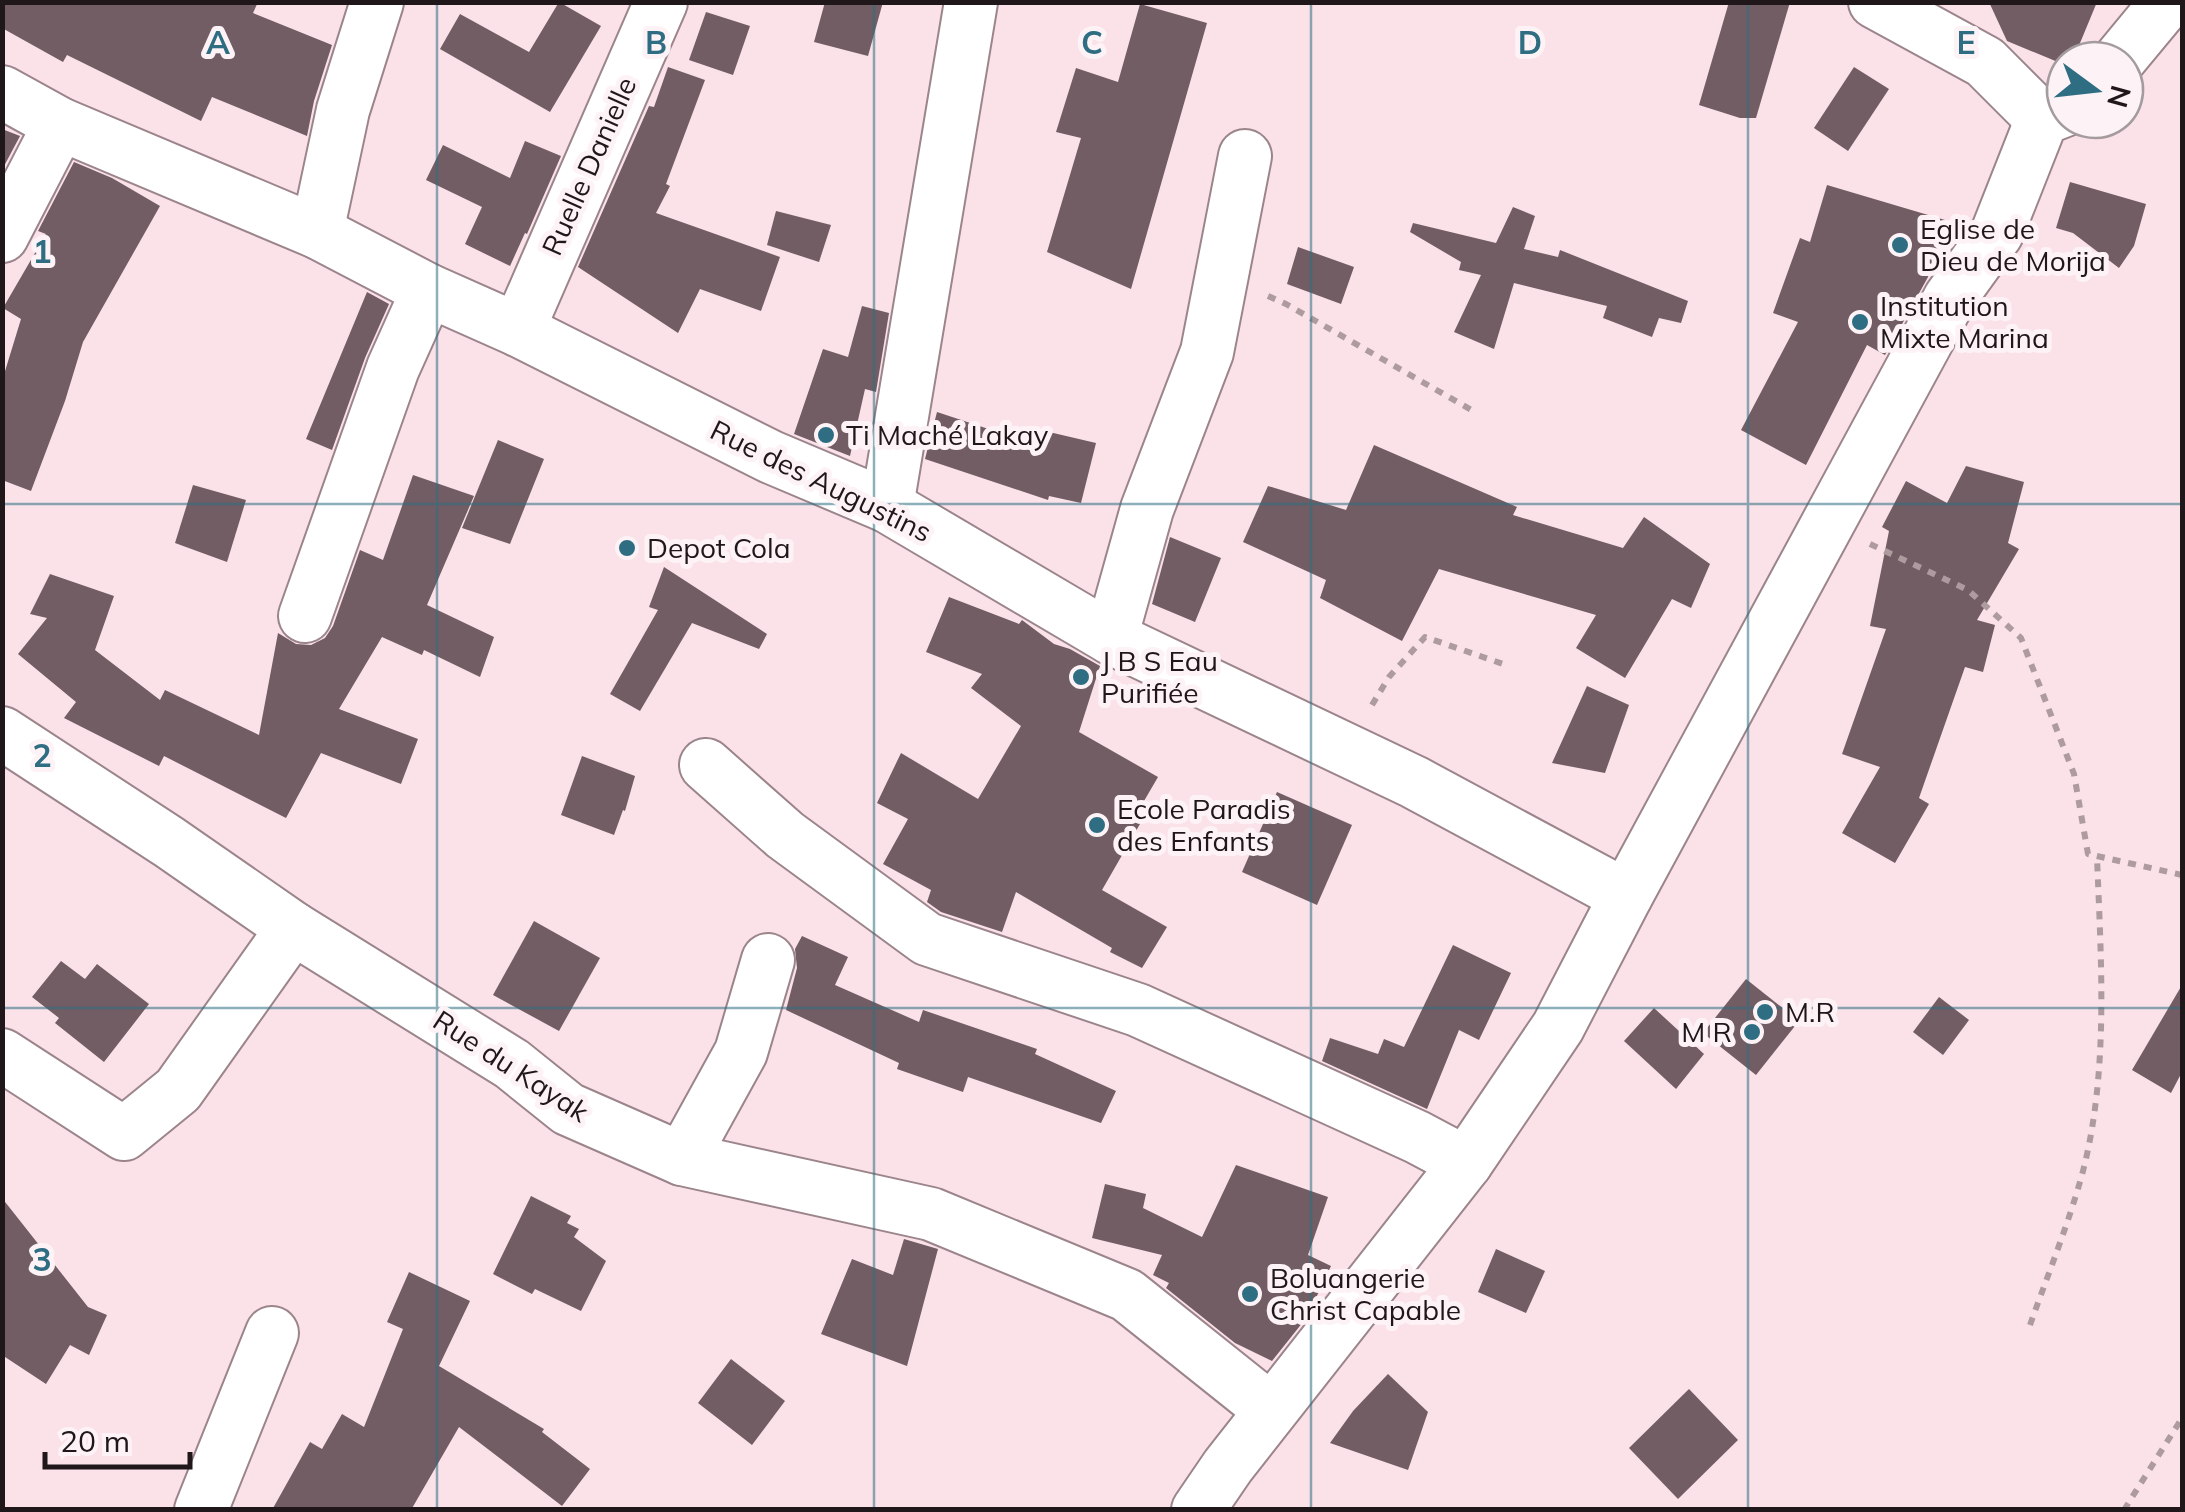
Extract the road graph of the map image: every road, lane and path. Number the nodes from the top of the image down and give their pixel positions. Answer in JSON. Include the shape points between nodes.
{"nodes":[{"id":1,"x":377,"y":2,"type":"edge"},
{"id":2,"x":661,"y":2,"type":"edge"},
{"id":3,"x":971,"y":2,"type":"edge"},
{"id":4,"x":1875,"y":2,"type":"edge"},
{"id":5,"x":2167,"y":2,"type":"edge"},
{"id":6,"x":2135,"y":40,"type":"edge"},
{"id":7,"x":2,"y":92,"type":"edge"},
{"id":8,"x":2045,"y":108,"type":"edge"},
{"id":9,"x":60,"y":124,"type":"junction"},
{"id":10,"x":2045,"y":133,"type":"edge"},
{"id":11,"x":1245,"y":156,"type":"dead end"},
{"id":12,"x":317,"y":232,"type":"junction"},
{"id":13,"x":2,"y":236,"type":"edge"},
{"id":14,"x":1221,"y":277,"type":"junction"},
{"id":15,"x":428,"y":290,"type":"junction"},
{"id":16,"x":518,"y":330,"type":"junction"},
{"id":17,"x":1475,"y":412,"type":"dead end"},
{"id":18,"x":886,"y":506,"type":"junction"},
{"id":19,"x":1827,"y":526,"type":"junction"},
{"id":20,"x":305,"y":616,"type":"dead end"},
{"id":21,"x":1111,"y":638,"type":"junction"},
{"id":22,"x":1510,"y":666,"type":"dead end"},
{"id":23,"x":2,"y":734,"type":"edge"},
{"id":24,"x":1345,"y":749,"type":"junction"},
{"id":25,"x":706,"y":765,"type":"dead end"},
{"id":26,"x":2097,"y":857,"type":"junction"},
{"id":27,"x":2182,"y":875,"type":"edge"},
{"id":28,"x":1626,"y":896,"type":"junction"},
{"id":29,"x":293,"y":928,"type":"junction"},
{"id":30,"x":768,"y":960,"type":"dead end"},
{"id":31,"x":2,"y":1055,"type":"edge"},
{"id":32,"x":682,"y":1159,"type":"junction"},
{"id":33,"x":1466,"y":1163,"type":"junction"},
{"id":34,"x":2030,"y":1324,"type":"dead end"},
{"id":35,"x":272,"y":1334,"type":"dead end"},
{"id":36,"x":1271,"y":1410,"type":"junction"},
{"id":37,"x":2182,"y":1418,"type":"edge"},
{"id":38,"x":201,"y":1510,"type":"edge"},
{"id":39,"x":1198,"y":1510,"type":"edge"},
{"id":40,"x":2124,"y":1510,"type":"edge"}],
"edges":[{"from":1,"to":12,"type":"street"},
{"from":2,"to":16,"type":"street","name":"Ruelle Danielle"},
{"from":3,"to":18,"type":"street"},
{"from":4,"to":8,"type":"street","via":[[1985,62]]},
{"from":5,"to":6,"type":"street"},
{"from":7,"to":9,"type":"street","name":"Rue des Augustins"},
{"from":9,"to":12,"type":"street","name":"Rue des Augustins"},
{"from":9,"to":13,"type":"street"},
{"from":10,"to":19,"type":"street","via":[[1997,232],[1950,298]]},
{"from":11,"to":14,"type":"street"},
{"from":12,"to":15,"type":"street","name":"Rue des Augustins"},
{"from":14,"to":17,"type":"path","via":[[1286,304]]},
{"from":14,"to":21,"type":"street","via":[[1207,352],[1147,508]]},
{"from":15,"to":16,"type":"street","name":"Rue des Augustins"},
{"from":15,"to":20,"type":"street","via":[[393,368]]},
{"from":16,"to":18,"type":"street","name":"Rue des Augustins","via":[[771,457]]},
{"from":18,"to":21,"type":"street","name":"Rue des Augustins"},
{"from":19,"to":26,"type":"path","via":[[1968,590],[2022,638],[2074,774],[2088,854]]},
{"from":19,"to":28,"type":"street"},
{"from":21,"to":24,"type":"street","name":"Rue des Augustins"},
{"from":22,"to":24,"type":"path","via":[[1425,636],[1389,677]]},
{"from":23,"to":29,"type":"street","name":"Rue du Kayak"},
{"from":24,"to":28,"type":"street","name":"Rue des Augustins"},
{"from":25,"to":33,"type":"street","via":[[785,835],[927,939],[1138,1010]]},
{"from":26,"to":27,"type":"path"},
{"from":26,"to":34,"type":"path","via":[[2102,976],[2092,1123],[2082,1173]]},
{"from":28,"to":33,"type":"street","via":[[1558,1027]]},
{"from":29,"to":31,"type":"street","via":[[178,1090],[124,1134]]},
{"from":29,"to":32,"type":"street","name":"Rue du Kayak","via":[[512,1064],[568,1108]]},
{"from":30,"to":32,"type":"street","via":[[741,1052]]},
{"from":32,"to":36,"type":"street","name":"Rue du Kayak","via":[[931,1214],[1127,1294]]},
{"from":33,"to":36,"type":"street"},
{"from":35,"to":38,"type":"street"},
{"from":36,"to":39,"type":"street"},
{"from":37,"to":40,"type":"path"}]}
